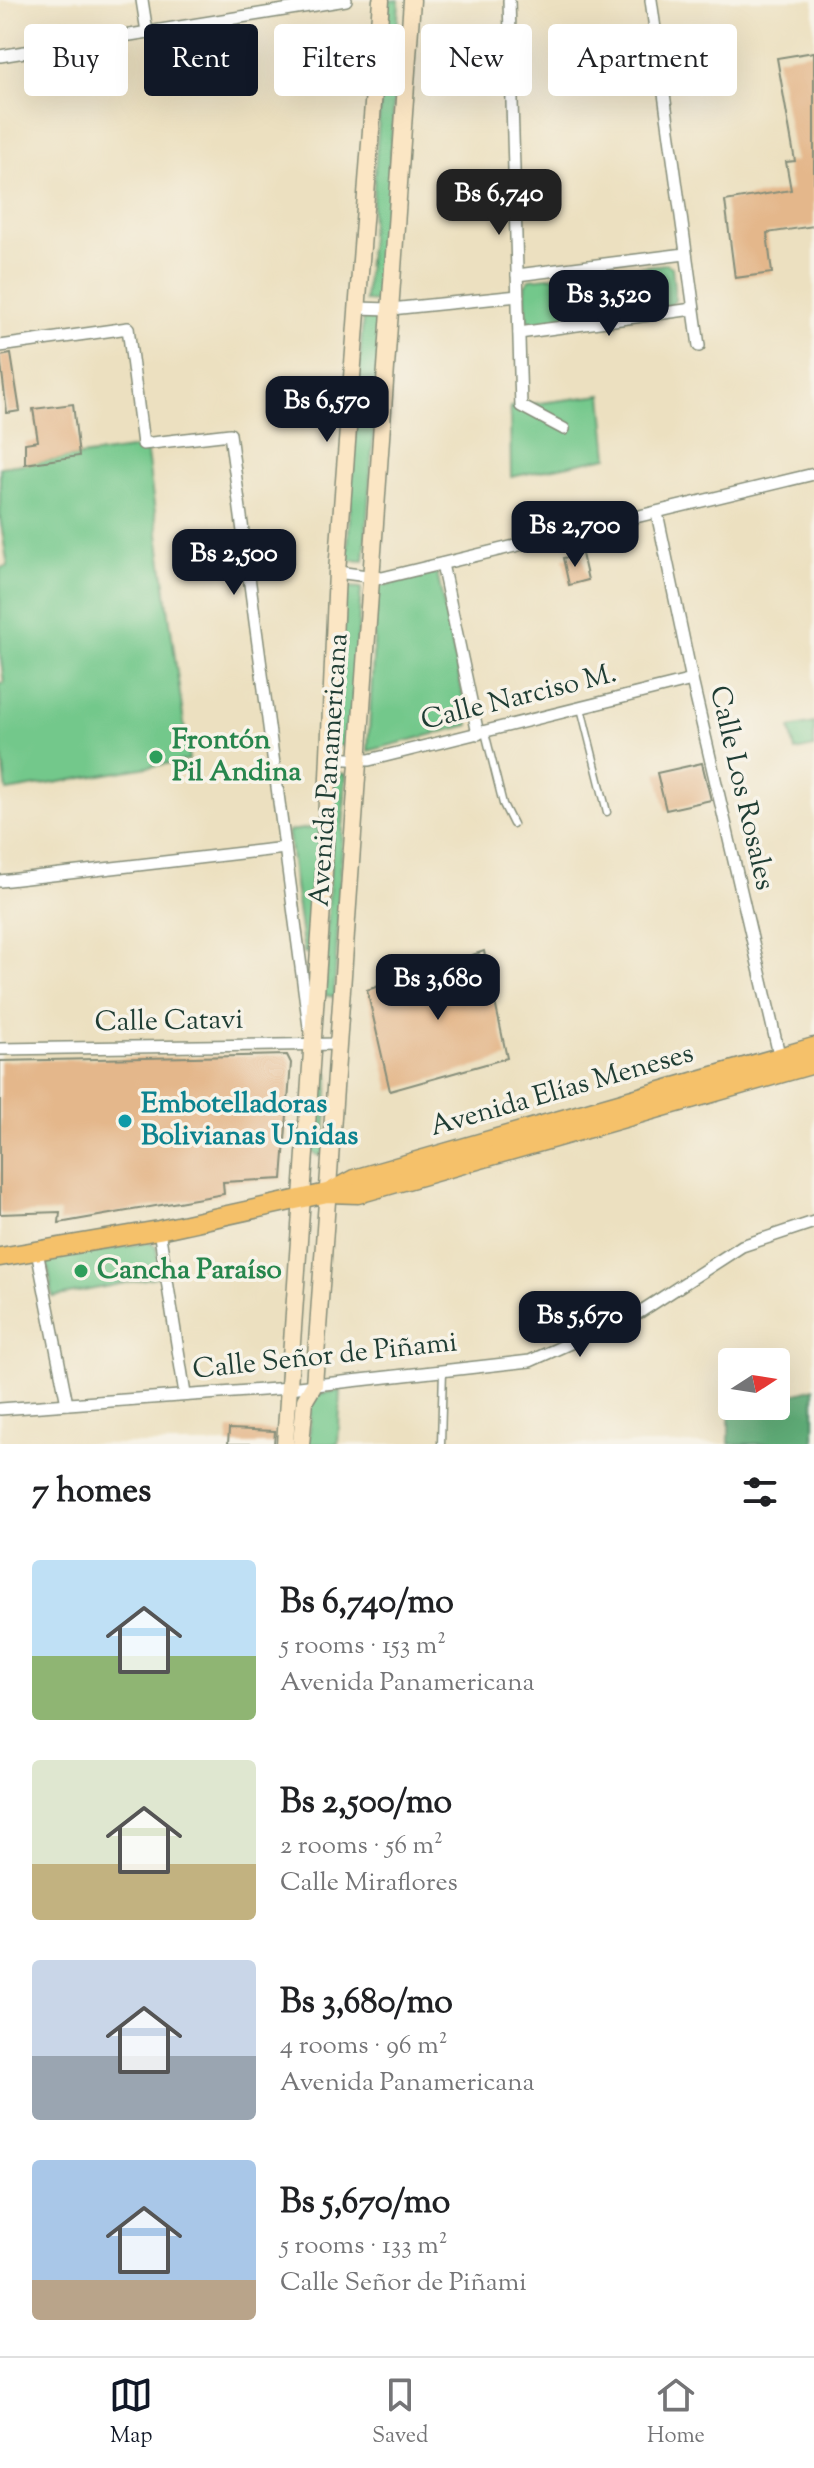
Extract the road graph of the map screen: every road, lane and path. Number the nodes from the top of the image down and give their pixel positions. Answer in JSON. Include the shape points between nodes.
{"nodes":[{"id":1,"x":142,"y":0,"type":"edge"},
{"id":2,"x":346,"y":0,"type":"edge"},
{"id":3,"x":381,"y":0,"type":"edge"},
{"id":4,"x":412,"y":0,"type":"edge"},
{"id":5,"x":509,"y":0,"type":"edge"},
{"id":6,"x":651,"y":0,"type":"edge"},
{"id":7,"x":146,"y":24,"type":"edge"},
{"id":8,"x":197,"y":24,"type":"edge"},
{"id":9,"x":144,"y":32,"type":"edge"},
{"id":10,"x":0,"y":56,"type":"edge"},
{"id":11,"x":685,"y":254,"type":"junction"},
{"id":12,"x":517,"y":275,"type":"junction"},
{"id":13,"x":518,"y":296,"type":"junction"},
{"id":14,"x":357,"y":308,"type":"junction"},
{"id":15,"x":391,"y":309,"type":"junction"},
{"id":16,"x":693,"y":309,"type":"junction"},
{"id":17,"x":519,"y":333,"type":"junction"},
{"id":18,"x":0,"y":346,"type":"edge"},
{"id":19,"x":699,"y":346,"type":"dead end"},
{"id":20,"x":564,"y":429,"type":"dead end"},
{"id":21,"x":814,"y":474,"type":"edge"},
{"id":22,"x":657,"y":513,"type":"junction"},
{"id":23,"x":442,"y":564,"type":"junction"},
{"id":24,"x":337,"y":572,"type":"junction"},
{"id":25,"x":369,"y":576,"type":"junction"},
{"id":26,"x":692,"y":680,"type":"junction"},
{"id":27,"x":581,"y":708,"type":"junction"},
{"id":28,"x":482,"y":733,"type":"junction"},
{"id":29,"x":328,"y":758,"type":"junction"},
{"id":30,"x":357,"y":760,"type":"junction"},
{"id":31,"x":607,"y":812,"type":"dead end"},
{"id":32,"x":513,"y":824,"type":"dead end"},
{"id":33,"x":285,"y":848,"type":"junction"},
{"id":34,"x":0,"y":881,"type":"edge"},
{"id":35,"x":311,"y":1043,"type":"junction"},
{"id":36,"x":339,"y":1044,"type":"junction"},
{"id":37,"x":814,"y":1047,"type":"edge"},
{"id":38,"x":0,"y":1049,"type":"edge"},
{"id":39,"x":814,"y":1064,"type":"edge"},
{"id":40,"x":782,"y":1066,"type":"junction"},
{"id":41,"x":327,"y":1193,"type":"junction"},
{"id":42,"x":301,"y":1200,"type":"junction"},
{"id":43,"x":814,"y":1222,"type":"edge"},
{"id":44,"x":159,"y":1230,"type":"junction"},
{"id":45,"x":37,"y":1251,"type":"junction"},
{"id":46,"x":0,"y":1257,"type":"edge"},
{"id":47,"x":443,"y":1369,"type":"junction"},
{"id":48,"x":314,"y":1385,"type":"junction"},
{"id":49,"x":289,"y":1388,"type":"junction"},
{"id":50,"x":185,"y":1394,"type":"junction"},
{"id":51,"x":67,"y":1404,"type":"junction"},
{"id":52,"x":0,"y":1409,"type":"edge"},
{"id":53,"x":285,"y":1444,"type":"edge"},
{"id":54,"x":301,"y":1444,"type":"edge"},
{"id":55,"x":441,"y":1444,"type":"edge"}],
"edges":[{"from":1,"to":7,"type":"street"},
{"from":2,"to":8,"type":"street"},
{"from":3,"to":14,"type":"main road","name":"Avenida Panamericana"},
{"from":4,"to":15,"type":"main road","name":"Avenida Panamericana"},
{"from":5,"to":12,"type":"street"},
{"from":6,"to":11,"type":"street"},
{"from":9,"to":10,"type":"street"},
{"from":11,"to":12,"type":"street"},
{"from":11,"to":16,"type":"street"},
{"from":12,"to":13,"type":"street"},
{"from":13,"to":15,"type":"street"},
{"from":13,"to":17,"type":"street"},
{"from":14,"to":15,"type":"street"},
{"from":14,"to":24,"type":"main road","name":"Avenida Panamericana"},
{"from":15,"to":25,"type":"main road","name":"Avenida Panamericana"},
{"from":16,"to":17,"type":"street"},
{"from":16,"to":19,"type":"street"},
{"from":17,"to":20,"type":"street","via":[[521,406]]},
{"from":18,"to":33,"type":"street","via":[[128,328],[143,444],[230,434]]},
{"from":21,"to":22,"type":"street"},
{"from":22,"to":23,"type":"street"},
{"from":22,"to":26,"type":"street","name":"Calle Los Rosales"},
{"from":23,"to":25,"type":"street","via":[[382,578]]},
{"from":23,"to":28,"type":"street"},
{"from":24,"to":25,"type":"street"},
{"from":24,"to":29,"type":"main road","name":"Avenida Panamericana"},
{"from":25,"to":30,"type":"main road","name":"Avenida Panamericana"},
{"from":26,"to":27,"type":"street","name":"Calle Narciso M."},
{"from":26,"to":40,"type":"street","name":"Calle Los Rosales"},
{"from":27,"to":28,"type":"street","name":"Calle Narciso M."},
{"from":27,"to":31,"type":"lane"},
{"from":28,"to":30,"type":"street","name":"Calle Narciso M."},
{"from":28,"to":32,"type":"lane"},
{"from":29,"to":30,"type":"street","name":"Calle Narciso M."},
{"from":29,"to":35,"type":"main road","name":"Avenida Panamericana"},
{"from":30,"to":36,"type":"main road","name":"Avenida Panamericana"},
{"from":33,"to":34,"type":"street"},
{"from":33,"to":35,"type":"street"},
{"from":35,"to":36,"type":"street","name":"Calle Catavi"},
{"from":35,"to":38,"type":"street","name":"Calle Catavi"},
{"from":35,"to":42,"type":"main road","name":"Avenida Panamericana"},
{"from":36,"to":41,"type":"main road","name":"Avenida Panamericana"},
{"from":37,"to":40,"type":"main road","name":"Avenida Elías Meneses"},
{"from":39,"to":40,"type":"main road","name":"Avenida Elías Meneses"},
{"from":40,"to":41,"type":"main road","name":"Avenida Elías Meneses","via":[[354,1179]]},
{"from":41,"to":42,"type":"main road","name":"Avenida Elías Meneses"},
{"from":41,"to":48,"type":"main road","name":"Avenida Panamericana"},
{"from":42,"to":44,"type":"main road","name":"Avenida Elías Meneses"},
{"from":42,"to":49,"type":"main road","name":"Avenida Panamericana"},
{"from":43,"to":47,"type":"street","name":"Calle Señor de Piñami","via":[[742,1246],[640,1312],[553,1352],[530,1361]]},
{"from":44,"to":45,"type":"main road","name":"Avenida Elías Meneses"},
{"from":44,"to":50,"type":"street"},
{"from":45,"to":46,"type":"main road","name":"Avenida Elías Meneses"},
{"from":45,"to":51,"type":"street"},
{"from":47,"to":48,"type":"street","name":"Calle Señor de Piñami"},
{"from":47,"to":55,"type":"lane"},
{"from":48,"to":49,"type":"street","name":"Calle Señor de Piñami"},
{"from":48,"to":54,"type":"main road","name":"Avenida Panamericana","via":[[305,1400]]},
{"from":49,"to":50,"type":"street","name":"Calle Señor de Piñami"},
{"from":49,"to":53,"type":"main road","name":"Avenida Panamericana"},
{"from":50,"to":51,"type":"street","name":"Calle Señor de Piñami"},
{"from":51,"to":52,"type":"street","name":"Calle Señor de Piñami"}]}
